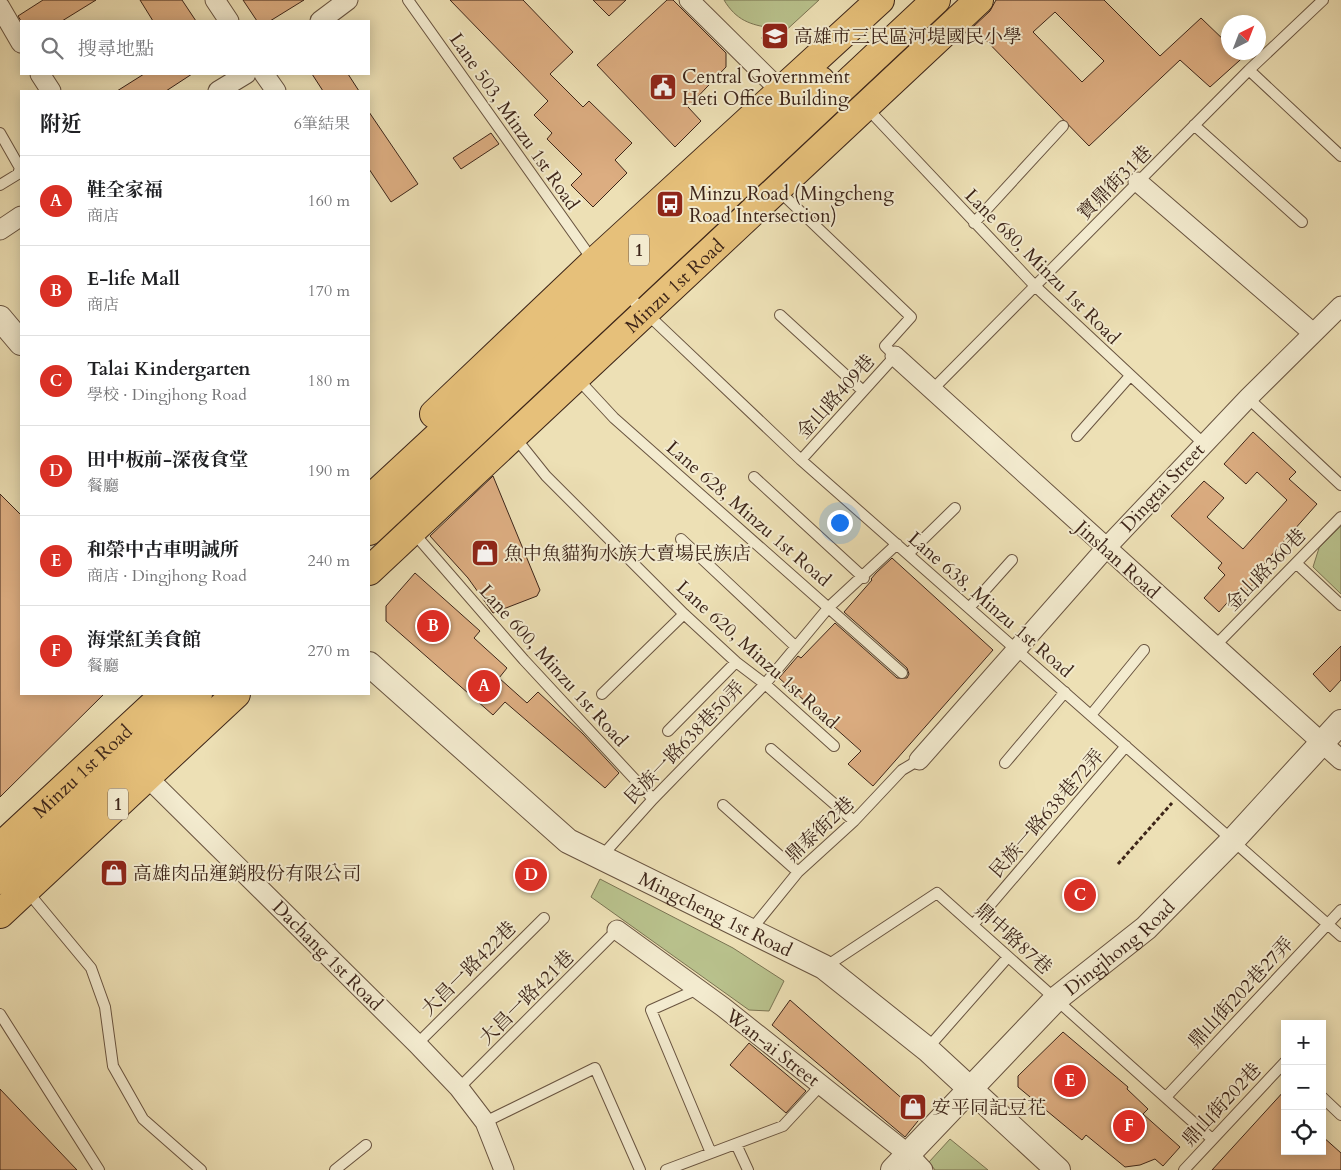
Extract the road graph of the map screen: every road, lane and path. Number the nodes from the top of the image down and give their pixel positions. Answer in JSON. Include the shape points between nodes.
{"nodes":[{"id":1,"x":216,"y":0,"type":"edge"},
{"id":2,"x":348,"y":0,"type":"edge"},
{"id":3,"x":408,"y":0,"type":"edge"},
{"id":4,"x":689,"y":0,"type":"edge"},
{"id":5,"x":880,"y":0,"type":"edge"},
{"id":6,"x":908,"y":0,"type":"edge"},
{"id":7,"x":936,"y":0,"type":"edge"},
{"id":8,"x":979,"y":0,"type":"edge"},
{"id":9,"x":1323,"y":0,"type":"edge"},
{"id":10,"x":0,"y":7,"type":"edge"},
{"id":11,"x":229,"y":20,"type":"edge"},
{"id":12,"x":321,"y":20,"type":"edge"},
{"id":13,"x":20,"y":41,"type":"edge"},
{"id":14,"x":1249,"y":70,"type":"junction"},
{"id":15,"x":41,"y":75,"type":"edge"},
{"id":16,"x":244,"y":75,"type":"edge"},
{"id":17,"x":265,"y":75,"type":"edge"},
{"id":18,"x":50,"y":90,"type":"edge"},
{"id":19,"x":220,"y":90,"type":"edge"},
{"id":20,"x":275,"y":90,"type":"edge"},
{"id":21,"x":781,"y":91,"type":"junction"},
{"id":22,"x":865,"y":107,"type":"junction"},
{"id":23,"x":1194,"y":125,"type":"junction"},
{"id":24,"x":1063,"y":126,"type":"dead end"},
{"id":25,"x":0,"y":134,"type":"edge"},
{"id":26,"x":1341,"y":156,"type":"edge"},
{"id":27,"x":1138,"y":182,"type":"junction"},
{"id":28,"x":0,"y":184,"type":"edge"},
{"id":29,"x":777,"y":189,"type":"junction"},
{"id":30,"x":20,"y":217,"type":"edge"},
{"id":31,"x":1302,"y":222,"type":"dead end"},
{"id":32,"x":974,"y":223,"type":"junction"},
{"id":33,"x":0,"y":230,"type":"edge"},
{"id":34,"x":594,"y":262,"type":"junction"},
{"id":35,"x":1035,"y":286,"type":"junction"},
{"id":36,"x":624,"y":291,"type":"junction"},
{"id":37,"x":1341,"y":306,"type":"edge"},
{"id":38,"x":646,"y":312,"type":"junction"},
{"id":39,"x":780,"y":315,"type":"dead end"},
{"id":40,"x":0,"y":318,"type":"edge"},
{"id":41,"x":1313,"y":333,"type":"junction"},
{"id":42,"x":20,"y":342,"type":"edge"},
{"id":43,"x":895,"y":356,"type":"junction"},
{"id":44,"x":576,"y":376,"type":"junction"},
{"id":45,"x":1130,"y":376,"type":"junction"},
{"id":46,"x":863,"y":390,"type":"junction"},
{"id":47,"x":932,"y":390,"type":"junction"},
{"id":48,"x":1248,"y":398,"type":"junction"},
{"id":49,"x":467,"y":410,"type":"junction"},
{"id":50,"x":1077,"y":436,"type":"dead end"},
{"id":51,"x":506,"y":442,"type":"junction"},
{"id":52,"x":1203,"y":443,"type":"junction"},
{"id":53,"x":802,"y":460,"type":"junction"},
{"id":54,"x":370,"y":474,"type":"edge"},
{"id":55,"x":754,"y":477,"type":"dead end"},
{"id":56,"x":1341,"y":485,"type":"edge"},
{"id":57,"x":370,"y":499,"type":"edge"},
{"id":58,"x":955,"y":508,"type":"dead end"},
{"id":59,"x":1341,"y":517,"type":"edge"},
{"id":60,"x":370,"y":530,"type":"edge"},
{"id":61,"x":412,"y":530,"type":"junction"},
{"id":62,"x":681,"y":539,"type":"dead end"},
{"id":63,"x":897,"y":544,"type":"junction"},
{"id":64,"x":1106,"y":548,"type":"junction"},
{"id":65,"x":908,"y":554,"type":"junction"},
{"id":66,"x":1012,"y":560,"type":"dead end"},
{"id":67,"x":1296,"y":563,"type":"junction"},
{"id":68,"x":370,"y":570,"type":"edge"},
{"id":69,"x":864,"y":578,"type":"junction"},
{"id":70,"x":1341,"y":605,"type":"edge"},
{"id":71,"x":829,"y":607,"type":"junction"},
{"id":72,"x":969,"y":608,"type":"junction"},
{"id":73,"x":684,"y":614,"type":"junction"},
{"id":74,"x":1215,"y":646,"type":"junction"},
{"id":75,"x":796,"y":647,"type":"junction"},
{"id":76,"x":1016,"y":649,"type":"junction"},
{"id":77,"x":1144,"y":650,"type":"dead end"},
{"id":78,"x":736,"y":662,"type":"junction"},
{"id":79,"x":370,"y":665,"type":"edge"},
{"id":80,"x":902,"y":673,"type":"dead end"},
{"id":81,"x":765,"y":684,"type":"junction"},
{"id":82,"x":1065,"y":692,"type":"junction"},
{"id":83,"x":602,"y":694,"type":"dead end"},
{"id":84,"x":136,"y":695,"type":"edge"},
{"id":85,"x":165,"y":695,"type":"edge"},
{"id":86,"x":197,"y":695,"type":"edge"},
{"id":87,"x":235,"y":695,"type":"edge"},
{"id":88,"x":1091,"y":715,"type":"junction"},
{"id":89,"x":1341,"y":722,"type":"edge"},
{"id":90,"x":668,"y":731,"type":"dead end"},
{"id":91,"x":1321,"y":743,"type":"junction"},
{"id":92,"x":834,"y":746,"type":"dead end"},
{"id":93,"x":1126,"y":746,"type":"junction"},
{"id":94,"x":771,"y":749,"type":"dead end"},
{"id":95,"x":128,"y":758,"type":"junction"},
{"id":96,"x":919,"y":760,"type":"joint"},
{"id":97,"x":1341,"y":760,"type":"edge"},
{"id":98,"x":1005,"y":763,"type":"dead end"},
{"id":99,"x":147,"y":777,"type":"junction"},
{"id":100,"x":1180,"y":793,"type":"junction"},
{"id":101,"x":653,"y":799,"type":"junction"},
{"id":102,"x":723,"y":805,"type":"dead end"},
{"id":103,"x":854,"y":821,"type":"junction"},
{"id":104,"x":0,"y":823,"type":"edge"},
{"id":105,"x":1233,"y":840,"type":"junction"},
{"id":106,"x":601,"y":857,"type":"junction"},
{"id":107,"x":1118,"y":864,"type":"dead end"},
{"id":108,"x":7,"y":871,"type":"edge"},
{"id":109,"x":798,"y":872,"type":"junction"},
{"id":110,"x":1341,"y":910,"type":"edge"},
{"id":111,"x":0,"y":914,"type":"edge"},
{"id":112,"x":544,"y":918,"type":"dead end"},
{"id":113,"x":1328,"y":924,"type":"junction"},
{"id":114,"x":973,"y":925,"type":"junction"},
{"id":115,"x":617,"y":930,"type":"joint"},
{"id":116,"x":751,"y":930,"type":"junction"},
{"id":117,"x":1341,"y":936,"type":"edge"},
{"id":118,"x":1008,"y":957,"type":"junction"},
{"id":119,"x":824,"y":967,"type":"junction"},
{"id":120,"x":698,"y":989,"type":"junction"},
{"id":121,"x":1056,"y":999,"type":"junction"},
{"id":122,"x":0,"y":1014,"type":"edge"},
{"id":123,"x":417,"y":1044,"type":"junction"},
{"id":124,"x":927,"y":1049,"type":"junction"},
{"id":125,"x":1282,"y":1065,"type":"edge"},
{"id":126,"x":821,"y":1085,"type":"junction"},
{"id":127,"x":459,"y":1088,"type":"junction"},
{"id":128,"x":969,"y":1089,"type":"junction"},
{"id":129,"x":1166,"y":1097,"type":"junction"},
{"id":130,"x":1326,"y":1101,"type":"edge"},
{"id":131,"x":1341,"y":1115,"type":"edge"},
{"id":132,"x":485,"y":1122,"type":"junction"},
{"id":133,"x":1212,"y":1139,"type":"junction"},
{"id":134,"x":366,"y":1144,"type":"dead end"},
{"id":135,"x":736,"y":1144,"type":"junction"},
{"id":136,"x":711,"y":1153,"type":"junction"},
{"id":137,"x":908,"y":1165,"type":"edge"},
{"id":138,"x":100,"y":1170,"type":"edge"},
{"id":139,"x":201,"y":1170,"type":"edge"},
{"id":140,"x":335,"y":1170,"type":"edge"},
{"id":141,"x":504,"y":1170,"type":"edge"},
{"id":142,"x":640,"y":1170,"type":"edge"},
{"id":143,"x":666,"y":1170,"type":"edge"},
{"id":144,"x":748,"y":1170,"type":"edge"},
{"id":145,"x":1058,"y":1170,"type":"edge"},
{"id":146,"x":1184,"y":1170,"type":"edge"}],
"edges":[{"from":1,"to":11,"type":"street"},
{"from":2,"to":12,"type":"street"},
{"from":3,"to":34,"type":"lane","name":"Lane 503, Minzu 1st Road"},
{"from":4,"to":21,"type":"street"},
{"from":5,"to":21,"type":"main road","name":"Minzu 1st Road","number":"1"},
{"from":6,"to":49,"type":"main road","name":"Minzu 1st Road","number":"1"},
{"from":7,"to":36,"type":"main road","name":"Minzu 1st Road","number":"1"},
{"from":8,"to":22,"type":"main road","name":"Minzu 1st Road"},
{"from":9,"to":14,"type":"lane","name":"寶鼎街31巷"},
{"from":10,"to":13,"type":"street"},
{"from":14,"to":23,"type":"lane","name":"寶鼎街31巷"},
{"from":14,"to":26,"type":"lane"},
{"from":15,"to":18,"type":"street"},
{"from":16,"to":19,"type":"street"},
{"from":17,"to":20,"type":"street"},
{"from":21,"to":34,"type":"main road","name":"Minzu 1st Road","number":"1"},
{"from":22,"to":29,"type":"main road","name":"Minzu 1st Road"},
{"from":22,"to":32,"type":"lane","name":"Lane 680, Minzu 1st Road"},
{"from":23,"to":27,"type":"lane","name":"寶鼎街31巷"},
{"from":23,"to":31,"type":"lane"},
{"from":24,"to":32,"type":"lane"},
{"from":25,"to":28,"type":"lane","via":[[20,168],[18,174]]},
{"from":27,"to":35,"type":"lane","name":"寶鼎街31巷"},
{"from":27,"to":41,"type":"street"},
{"from":29,"to":38,"type":"main road","name":"Minzu 1st Road"},
{"from":29,"to":43,"type":"lane","via":[[911,317],[884,346]]},
{"from":30,"to":33,"type":"street"},
{"from":32,"to":35,"type":"lane","name":"Lane 680, Minzu 1st Road"},
{"from":34,"to":49,"type":"main road","name":"Minzu 1st Road","number":"1"},
{"from":35,"to":45,"type":"lane","name":"Lane 680, Minzu 1st Road"},
{"from":35,"to":47,"type":"lane","name":"寶鼎街31巷"},
{"from":36,"to":38,"type":"lane","name":"Lane 638, Minzu 1st Road"},
{"from":36,"to":49,"type":"main road","name":"Minzu 1st Road","number":"1"},
{"from":37,"to":41,"type":"street","name":"Dingtai Street"},
{"from":38,"to":44,"type":"main road","name":"Minzu 1st Road"},
{"from":38,"to":53,"type":"lane","name":"Lane 638, Minzu 1st Road"},
{"from":39,"to":46,"type":"lane"},
{"from":40,"to":42,"type":"street"},
{"from":41,"to":48,"type":"street","name":"Dingtai Street"},
{"from":43,"to":46,"type":"lane","name":"金山路409巷"},
{"from":43,"to":47,"type":"street","name":"Jinshan Road"},
{"from":44,"to":51,"type":"main road","name":"Minzu 1st Road"},
{"from":44,"to":71,"type":"lane","name":"Lane 628, Minzu 1st Road","via":[[614,418]]},
{"from":45,"to":50,"type":"lane"},
{"from":45,"to":52,"type":"lane","name":"Lane 680, Minzu 1st Road"},
{"from":46,"to":53,"type":"lane","name":"金山路409巷"},
{"from":47,"to":64,"type":"street","name":"Jinshan Road"},
{"from":48,"to":52,"type":"street","name":"Dingtai Street"},
{"from":48,"to":56,"type":"lane"},
{"from":49,"to":51,"type":"main road"},
{"from":49,"to":54,"type":"main road","name":"Minzu 1st Road","number":"1"},
{"from":49,"to":57,"type":"main road","name":"Minzu 1st Road","number":"1"},
{"from":49,"to":60,"type":"main road","name":"Minzu 1st Road","number":"1"},
{"from":51,"to":61,"type":"main road","name":"Minzu 1st Road"},
{"from":51,"to":73,"type":"lane","name":"Lane 620, Minzu 1st Road","via":[[546,476]]},
{"from":52,"to":64,"type":"street","name":"Dingtai Street"},
{"from":53,"to":63,"type":"lane","name":"Lane 638, Minzu 1st Road"},
{"from":55,"to":69,"type":"lane"},
{"from":58,"to":65,"type":"lane"},
{"from":59,"to":67,"type":"lane","name":"金山路360巷"},
{"from":61,"to":68,"type":"main road","name":"Minzu 1st Road"},
{"from":61,"to":101,"type":"lane","name":"Lane 600, Minzu 1st Road","via":[[524,660]]},
{"from":62,"to":75,"type":"lane"},
{"from":63,"to":65,"type":"lane","name":"Lane 638, Minzu 1st Road"},
{"from":63,"to":69,"type":"lane","name":"民族一路638巷50弄"},
{"from":64,"to":74,"type":"street","name":"Jinshan Road"},
{"from":64,"to":76,"type":"street","name":"Dingtai Street"},
{"from":65,"to":72,"type":"lane","name":"Lane 638, Minzu 1st Road"},
{"from":66,"to":72,"type":"lane"},
{"from":67,"to":70,"type":"lane"},
{"from":67,"to":74,"type":"lane","name":"金山路360巷"},
{"from":69,"to":71,"type":"lane","name":"民族一路638巷50弄"},
{"from":71,"to":75,"type":"lane","name":"民族一路638巷50弄"},
{"from":71,"to":80,"type":"lane","name":"Lane 628, Minzu 1st Road"},
{"from":72,"to":76,"type":"lane","name":"Lane 638, Minzu 1st Road"},
{"from":73,"to":78,"type":"lane","name":"Lane 620, Minzu 1st Road"},
{"from":73,"to":83,"type":"lane"},
{"from":74,"to":91,"type":"street","name":"Jinshan Road"},
{"from":75,"to":81,"type":"lane","name":"民族一路638巷50弄"},
{"from":76,"to":82,"type":"lane","name":"Lane 638, Minzu 1st Road"},
{"from":76,"to":96,"type":"street","name":"Dingtai Street"},
{"from":77,"to":88,"type":"lane"},
{"from":78,"to":81,"type":"lane","name":"Lane 620, Minzu 1st Road"},
{"from":78,"to":90,"type":"lane"},
{"from":79,"to":106,"type":"street","name":"Mingcheng 1st Road","via":[[568,841]]},
{"from":81,"to":92,"type":"lane","name":"Lane 620, Minzu 1st Road"},
{"from":81,"to":101,"type":"lane","name":"民族一路638巷50弄"},
{"from":82,"to":88,"type":"lane","name":"Lane 638, Minzu 1st Road"},
{"from":82,"to":98,"type":"lane"},
{"from":84,"to":104,"type":"main road","name":"Minzu 1st Road"},
{"from":85,"to":108,"type":"main road","name":"Minzu 1st Road","number":"1"},
{"from":86,"to":95,"type":"main road","name":"Minzu 1st Road","number":"1"},
{"from":87,"to":99,"type":"main road","name":"Minzu 1st Road","number":"1"},
{"from":88,"to":93,"type":"lane","name":"Lane 638, Minzu 1st Road"},
{"from":89,"to":91,"type":"street","name":"Dingjhong Road"},
{"from":91,"to":97,"type":"street","name":"Jinshan Road"},
{"from":91,"to":105,"type":"street","name":"Dingjhong Road"},
{"from":93,"to":100,"type":"lane","name":"Lane 638, Minzu 1st Road"},
{"from":93,"to":114,"type":"lane","name":"民族一路638巷72弄"},
{"from":94,"to":103,"type":"lane"},
{"from":95,"to":99,"type":"street","name":"Dachang 1st Road"},
{"from":95,"to":108,"type":"main road","name":"Minzu 1st Road","number":"1"},
{"from":96,"to":103,"type":"lane","name":"鼎泰街2巷","via":[[902,770]]},
{"from":99,"to":108,"type":"main road","name":"Minzu 1st Road","number":"1"},
{"from":99,"to":123,"type":"street","name":"Dachang 1st Road"},
{"from":100,"to":105,"type":"lane","name":"Lane 638, Minzu 1st Road"},
{"from":100,"to":107,"type":"path"},
{"from":101,"to":106,"type":"lane","name":"民族一路638巷50弄"},
{"from":102,"to":109,"type":"lane"},
{"from":103,"to":109,"type":"lane","name":"鼎泰街2巷"},
{"from":105,"to":113,"type":"lane","name":"Lane 638, Minzu 1st Road"},
{"from":105,"to":121,"type":"street","name":"Dingjhong Road","via":[[1146,928]]},
{"from":106,"to":116,"type":"street","name":"Mingcheng 1st Road"},
{"from":108,"to":111,"type":"main road","name":"Minzu 1st Road","number":"1"},
{"from":108,"to":139,"type":"lane","via":[[91,968],[105,1007],[113,1066],[143,1119]]},
{"from":109,"to":116,"type":"lane","name":"鼎泰街2巷"},
{"from":110,"to":113,"type":"lane","name":"鼎山街202巷27弄"},
{"from":112,"to":123,"type":"lane","name":"大昌一路422巷"},
{"from":113,"to":117,"type":"lane","name":"Lane 638, Minzu 1st Road"},
{"from":113,"to":129,"type":"lane","name":"鼎山街202巷27弄"},
{"from":114,"to":118,"type":"lane","name":"鼎中路87巷"},
{"from":114,"to":119,"type":"lane","name":"鼎中路87巷","via":[[937,893]]},
{"from":115,"to":120,"type":"street","name":"Wan-ai Street"},
{"from":115,"to":127,"type":"lane","name":"大昌一路421巷"},
{"from":116,"to":119,"type":"street","name":"Mingcheng 1st Road"},
{"from":118,"to":121,"type":"lane","name":"鼎中路87巷"},
{"from":118,"to":124,"type":"lane"},
{"from":119,"to":124,"type":"street","name":"Mingcheng 1st Road"},
{"from":120,"to":126,"type":"street","name":"Wan-ai Street"},
{"from":120,"to":136,"type":"lane","via":[[651,1010]]},
{"from":121,"to":128,"type":"street","name":"Dingjhong Road"},
{"from":121,"to":129,"type":"lane","name":"鼎中路87巷"},
{"from":122,"to":138,"type":"lane"},
{"from":123,"to":127,"type":"street","name":"Dachang 1st Road"},
{"from":124,"to":128,"type":"street","name":"Mingcheng 1st Road"},
{"from":125,"to":133,"type":"lane","name":"鼎山街202巷"},
{"from":126,"to":135,"type":"lane","via":[[783,1126]]},
{"from":126,"to":137,"type":"street","name":"Wan-ai Street"},
{"from":127,"to":132,"type":"street","name":"Dachang 1st Road"},
{"from":128,"to":137,"type":"street","name":"Dingjhong Road"},
{"from":128,"to":145,"type":"street","name":"Mingcheng 1st Road"},
{"from":129,"to":133,"type":"lane","name":"鼎中路87巷"},
{"from":130,"to":131,"type":"lane"},
{"from":132,"to":141,"type":"street","name":"Dachang 1st Road"},
{"from":132,"to":142,"type":"lane","via":[[596,1068]]},
{"from":133,"to":146,"type":"lane","name":"鼎山街202巷"},
{"from":134,"to":140,"type":"lane"},
{"from":135,"to":136,"type":"lane"},
{"from":135,"to":144,"type":"lane"},
{"from":136,"to":143,"type":"lane"}]}
